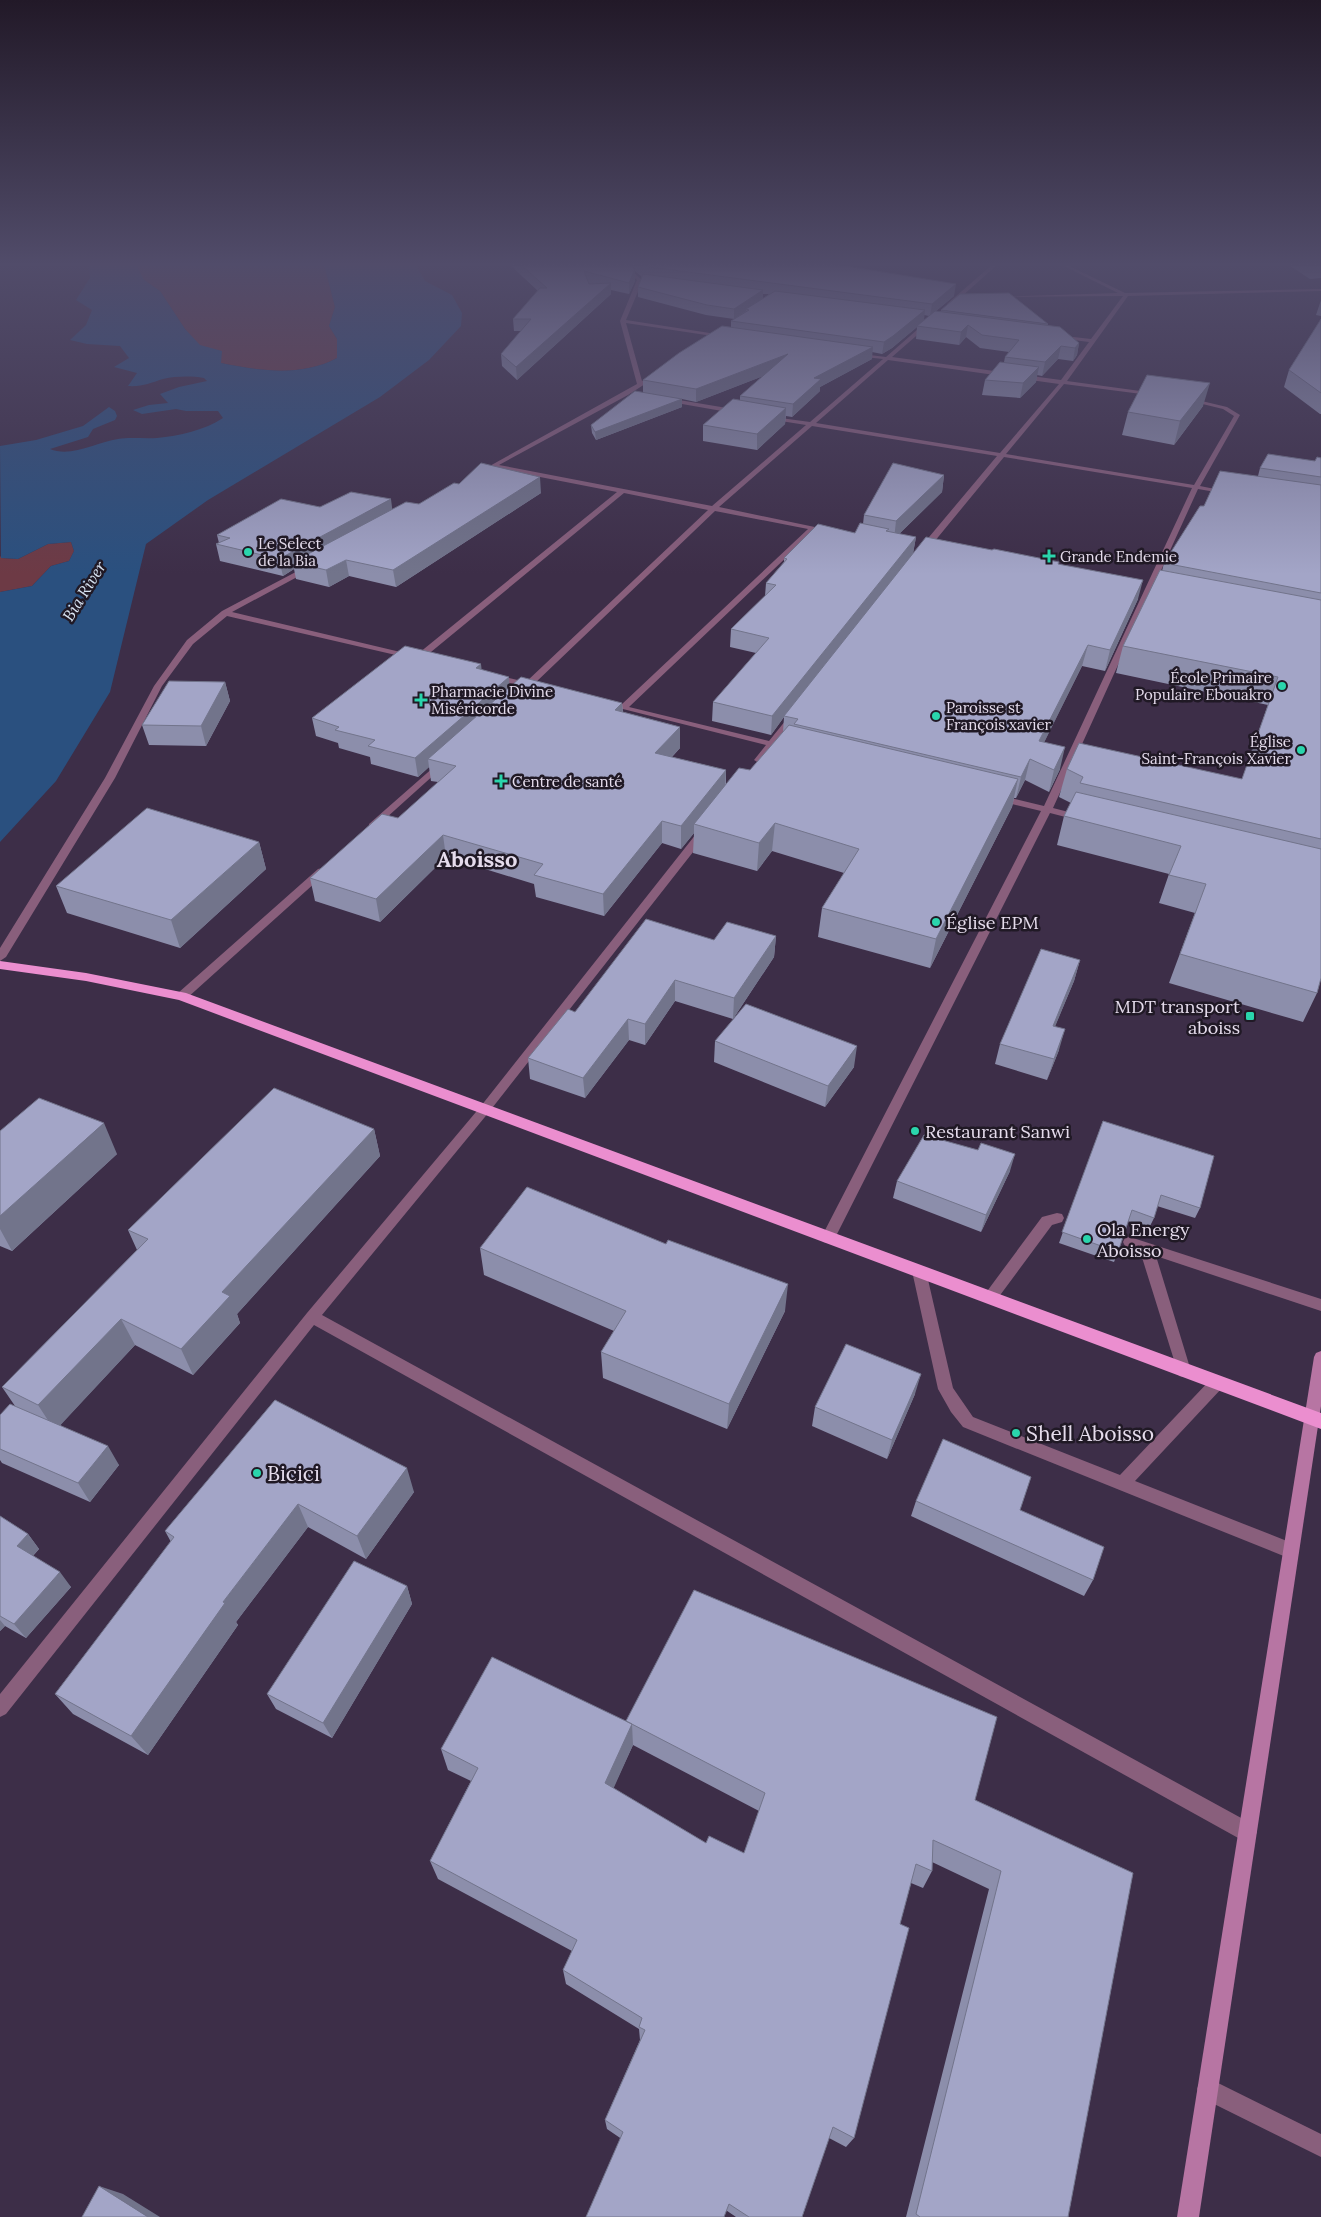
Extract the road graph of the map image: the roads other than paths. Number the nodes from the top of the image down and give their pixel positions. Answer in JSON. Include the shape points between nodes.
{"nodes":[{"id":1,"x":635,"y":367,"type":"edge"},
{"id":2,"x":878,"y":367,"type":"edge"},
{"id":3,"x":957,"y":367,"type":"edge"},
{"id":4,"x":1073,"y":367,"type":"edge"},
{"id":5,"x":663,"y":370,"type":"edge"},
{"id":6,"x":1062,"y":382,"type":"junction"},
{"id":7,"x":640,"y":385,"type":"junction"},
{"id":8,"x":626,"y":394,"type":"junction"},
{"id":9,"x":634,"y":395,"type":"edge"},
{"id":10,"x":1167,"y":397,"type":"edge"},
{"id":11,"x":661,"y":399,"type":"edge"},
{"id":12,"x":1186,"y":400,"type":"edge"},
{"id":13,"x":746,"y":413,"type":"edge"},
{"id":14,"x":756,"y":414,"type":"edge"},
{"id":15,"x":812,"y":424,"type":"junction"},
{"id":16,"x":1001,"y":455,"type":"junction"},
{"id":17,"x":494,"y":466,"type":"junction"},
{"id":18,"x":476,"y":476,"type":"edge"},
{"id":19,"x":1196,"y":486,"type":"junction"},
{"id":20,"x":622,"y":491,"type":"junction"},
{"id":21,"x":1235,"y":493,"type":"edge"},
{"id":22,"x":714,"y":508,"type":"junction"},
{"id":23,"x":814,"y":528,"type":"junction"},
{"id":24,"x":841,"y":533,"type":"edge"},
{"id":25,"x":922,"y":551,"type":"edge"},
{"id":26,"x":320,"y":561,"type":"edge"},
{"id":27,"x":225,"y":613,"type":"junction"},
{"id":28,"x":482,"y":674,"type":"edge"},
{"id":29,"x":533,"y":687,"type":"junction"},
{"id":30,"x":513,"y":699,"type":"edge"},
{"id":31,"x":595,"y":702,"type":"edge"},
{"id":32,"x":802,"y":705,"type":"edge"},
{"id":33,"x":623,"y":708,"type":"junction"},
{"id":34,"x":772,"y":744,"type":"junction"},
{"id":35,"x":791,"y":749,"type":"edge"},
{"id":36,"x":447,"y":758,"type":"edge"},
{"id":37,"x":754,"y":768,"type":"edge"},
{"id":38,"x":990,"y":796,"type":"edge"},
{"id":39,"x":1047,"y":810,"type":"junction"},
{"id":40,"x":711,"y":822,"type":"edge"},
{"id":41,"x":1094,"y":822,"type":"edge"},
{"id":42,"x":366,"y":831,"type":"edge"},
{"id":43,"x":329,"y":864,"type":"edge"},
{"id":44,"x":0,"y":957,"type":"edge"},
{"id":45,"x":0,"y":965,"type":"edge"},
{"id":46,"x":182,"y":996,"type":"junction"},
{"id":47,"x":485,"y":1109,"type":"junction"},
{"id":48,"x":1057,"y":1218,"type":"dead end"},
{"id":49,"x":828,"y":1238,"type":"junction"},
{"id":50,"x":1130,"y":1242,"type":"dead end"},
{"id":51,"x":1146,"y":1247,"type":"junction"},
{"id":52,"x":918,"y":1271,"type":"junction"},
{"id":53,"x":990,"y":1298,"type":"junction"},
{"id":54,"x":1321,"y":1305,"type":"edge"},
{"id":55,"x":312,"y":1317,"type":"junction"},
{"id":56,"x":1321,"y":1357,"type":"edge"},
{"id":57,"x":1184,"y":1371,"type":"junction"},
{"id":58,"x":1217,"y":1384,"type":"junction"},
{"id":59,"x":1316,"y":1420,"type":"edge"},
{"id":60,"x":1122,"y":1484,"type":"junction"},
{"id":61,"x":1291,"y":1551,"type":"junction"},
{"id":62,"x":0,"y":1708,"type":"edge"},
{"id":63,"x":1247,"y":1832,"type":"junction"},
{"id":64,"x":1208,"y":2089,"type":"junction"},
{"id":65,"x":1321,"y":2146,"type":"edge"},
{"id":66,"x":1188,"y":2217,"type":"edge"}],
"edges":[{"from":1,"to":7,"type":"street"},
{"from":2,"to":15,"type":"street"},
{"from":3,"to":6,"type":"street"},
{"from":4,"to":6,"type":"street"},
{"from":5,"to":7,"type":"street"},
{"from":6,"to":10,"type":"street"},
{"from":6,"to":16,"type":"street"},
{"from":7,"to":8,"type":"street"},
{"from":8,"to":9,"type":"street"},
{"from":8,"to":17,"type":"street"},
{"from":11,"to":13,"type":"street"},
{"from":12,"to":19,"type":"street","via":[[1225,408],[1237,415]]},
{"from":14,"to":15,"type":"street"},
{"from":15,"to":16,"type":"street"},
{"from":15,"to":22,"type":"street"},
{"from":16,"to":19,"type":"street"},
{"from":16,"to":25,"type":"street"},
{"from":17,"to":18,"type":"street"},
{"from":17,"to":20,"type":"street"},
{"from":19,"to":21,"type":"street"},
{"from":19,"to":39,"type":"street"},
{"from":20,"to":22,"type":"street"},
{"from":20,"to":27,"type":"street","via":[[422,660]]},
{"from":22,"to":23,"type":"street"},
{"from":22,"to":29,"type":"street"},
{"from":23,"to":24,"type":"street"},
{"from":23,"to":33,"type":"street"},
{"from":26,"to":27,"type":"street"},
{"from":27,"to":44,"type":"street","via":[[190,642],[158,686],[110,778]]},
{"from":28,"to":29,"type":"street"},
{"from":29,"to":30,"type":"street"},
{"from":31,"to":33,"type":"street"},
{"from":32,"to":34,"type":"street"},
{"from":33,"to":34,"type":"street"},
{"from":34,"to":35,"type":"street"},
{"from":34,"to":37,"type":"street"},
{"from":36,"to":42,"type":"street"},
{"from":38,"to":39,"type":"street"},
{"from":39,"to":41,"type":"street"},
{"from":39,"to":49,"type":"street"},
{"from":40,"to":47,"type":"street"},
{"from":43,"to":46,"type":"street"},
{"from":45,"to":46,"type":"highway","via":[[86,977]]},
{"from":46,"to":47,"type":"highway"},
{"from":47,"to":49,"type":"highway"},
{"from":47,"to":55,"type":"street"},
{"from":48,"to":53,"type":"street","via":[[1048,1221]]},
{"from":49,"to":52,"type":"highway"},
{"from":50,"to":51,"type":"street"},
{"from":51,"to":54,"type":"street"},
{"from":51,"to":57,"type":"street"},
{"from":52,"to":53,"type":"highway"},
{"from":52,"to":60,"type":"street","via":[[946,1389],[968,1422]]},
{"from":53,"to":57,"type":"highway"},
{"from":55,"to":62,"type":"street"},
{"from":55,"to":63,"type":"street"},
{"from":56,"to":59,"type":"main road"},
{"from":57,"to":58,"type":"highway"},
{"from":58,"to":59,"type":"highway"},
{"from":58,"to":60,"type":"street"},
{"from":59,"to":61,"type":"main road"},
{"from":60,"to":61,"type":"street"},
{"from":61,"to":63,"type":"main road"},
{"from":63,"to":64,"type":"main road"},
{"from":64,"to":65,"type":"street"},
{"from":64,"to":66,"type":"main road"}]}
